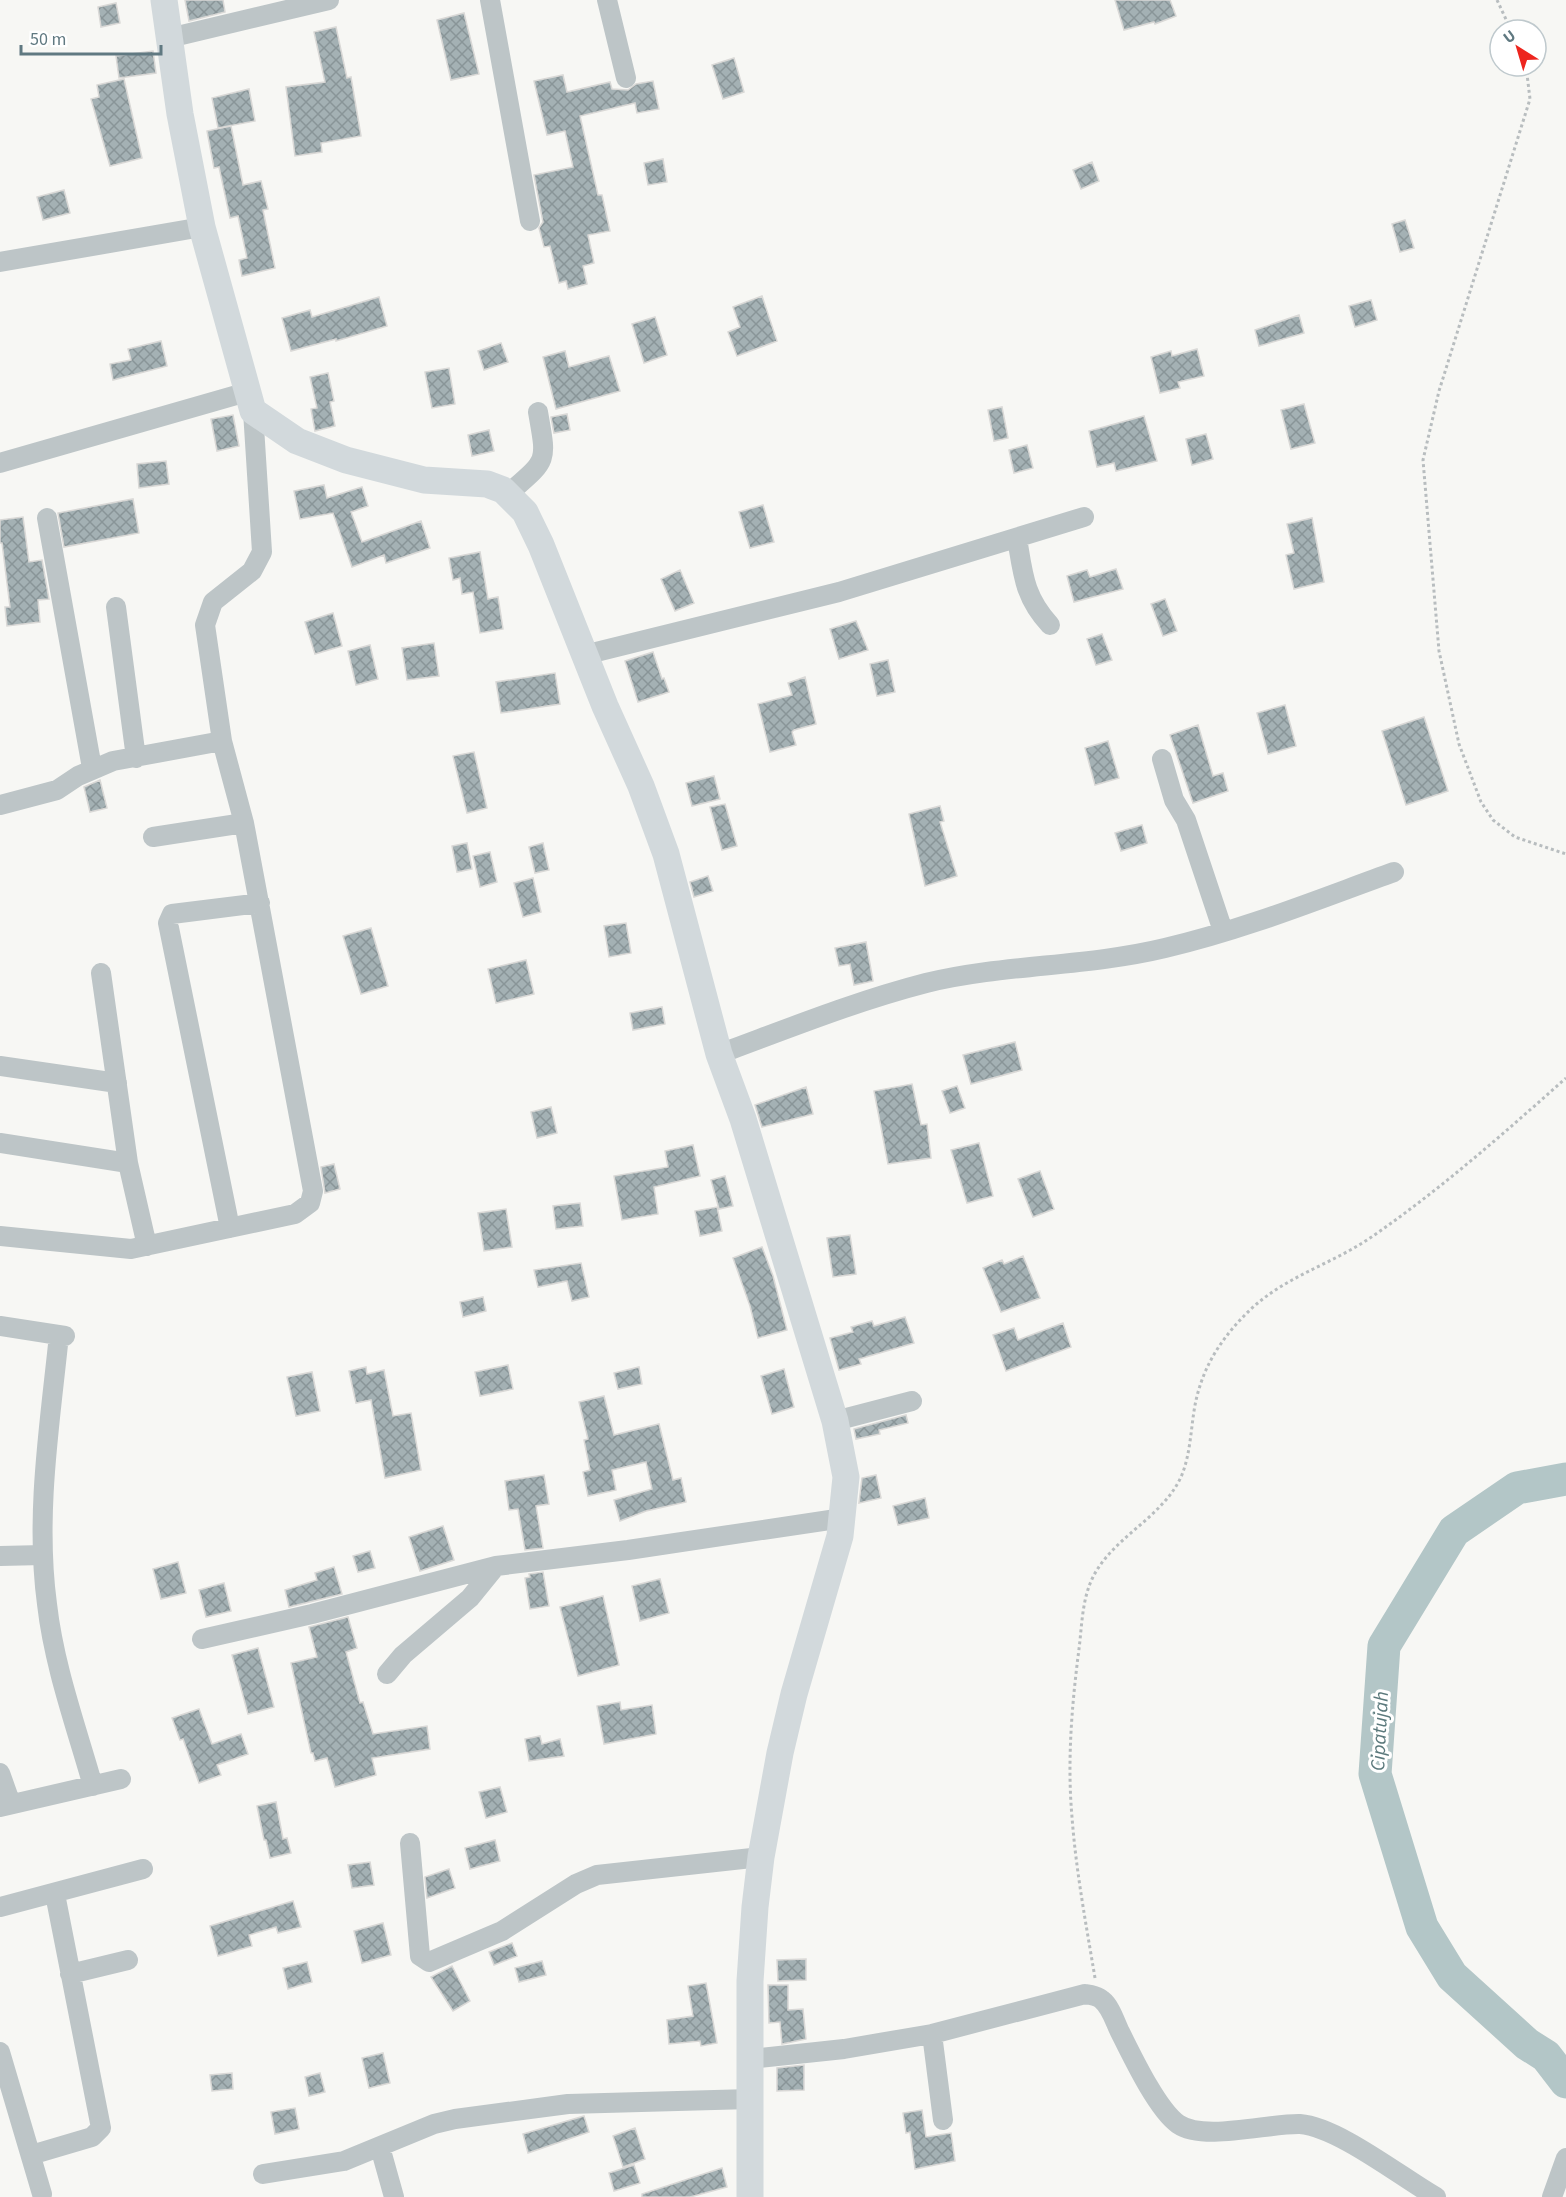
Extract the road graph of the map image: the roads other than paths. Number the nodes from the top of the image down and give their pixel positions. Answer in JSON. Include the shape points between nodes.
{"nodes":[{"id":1,"x":165,"y":0,"type":"edge"},
{"id":2,"x":329,"y":0,"type":"edge"},
{"id":3,"x":490,"y":0,"type":"edge"},
{"id":4,"x":608,"y":0,"type":"edge"},
{"id":5,"x":169,"y":38,"type":"junction"},
{"id":6,"x":626,"y":78,"type":"dead end"},
{"id":7,"x":530,"y":221,"type":"dead end"},
{"id":8,"x":202,"y":227,"type":"junction"},
{"id":9,"x":0,"y":262,"type":"edge"},
{"id":10,"x":250,"y":401,"type":"junction"},
{"id":11,"x":538,"y":412,"type":"dead end"},
{"id":12,"x":0,"y":463,"type":"edge"},
{"id":13,"x":509,"y":493,"type":"junction"},
{"id":14,"x":1084,"y":517,"type":"dead end"},
{"id":15,"x":47,"y":518,"type":"dead end"},
{"id":16,"x":1017,"y":538,"type":"junction"},
{"id":17,"x":116,"y":607,"type":"dead end"},
{"id":18,"x":1050,"y":625,"type":"dead end"},
{"id":19,"x":584,"y":655,"type":"junction"},
{"id":20,"x":222,"y":741,"type":"junction"},
{"id":21,"x":136,"y":758,"type":"junction"},
{"id":22,"x":1162,"y":759,"type":"dead end"},
{"id":23,"x":92,"y":768,"type":"junction"},
{"id":24,"x":0,"y":805,"type":"edge"},
{"id":25,"x":244,"y":823,"type":"junction"},
{"id":26,"x":153,"y":837,"type":"dead end"},
{"id":27,"x":1394,"y":873,"type":"dead end"},
{"id":28,"x":260,"y":903,"type":"junction"},
{"id":29,"x":1223,"y":931,"type":"junction"},
{"id":30,"x":101,"y":973,"type":"dead end"},
{"id":31,"x":719,"y":1054,"type":"junction"},
{"id":32,"x":0,"y":1066,"type":"edge"},
{"id":33,"x":117,"y":1083,"type":"junction"},
{"id":34,"x":0,"y":1143,"type":"edge"},
{"id":35,"x":128,"y":1163,"type":"junction"},
{"id":36,"x":230,"y":1228,"type":"junction"},
{"id":37,"x":0,"y":1236,"type":"edge"},
{"id":38,"x":147,"y":1246,"type":"junction"},
{"id":39,"x":0,"y":1326,"type":"edge"},
{"id":40,"x":912,"y":1401,"type":"dead end"},
{"id":41,"x":835,"y":1421,"type":"junction"},
{"id":42,"x":843,"y":1518,"type":"junction"},
{"id":43,"x":43,"y":1555,"type":"junction"},
{"id":44,"x":0,"y":1556,"type":"edge"},
{"id":45,"x":496,"y":1566,"type":"junction"},
{"id":46,"x":202,"y":1639,"type":"dead end"},
{"id":47,"x":387,"y":1674,"type":"dead end"},
{"id":48,"x":0,"y":1773,"type":"edge"},
{"id":49,"x":121,"y":1779,"type":"dead end"},
{"id":50,"x":93,"y":1786,"type":"junction"},
{"id":51,"x":5,"y":1806,"type":"edge"},
{"id":52,"x":410,"y":1843,"type":"dead end"},
{"id":53,"x":761,"y":1857,"type":"junction"},
{"id":54,"x":143,"y":1869,"type":"dead end"},
{"id":55,"x":55,"y":1894,"type":"junction"},
{"id":56,"x":0,"y":1907,"type":"edge"},
{"id":57,"x":128,"y":1960,"type":"dead end"},
{"id":58,"x":70,"y":1974,"type":"junction"},
{"id":59,"x":932,"y":2034,"type":"junction"},
{"id":60,"x":751,"y":2059,"type":"junction"},
{"id":61,"x":1,"y":2064,"type":"edge"},
{"id":62,"x":751,"y":2099,"type":"junction"},
{"id":63,"x":943,"y":2120,"type":"dead end"},
{"id":64,"x":380,"y":2147,"type":"junction"},
{"id":65,"x":30,"y":2155,"type":"junction"},
{"id":66,"x":1566,"y":2158,"type":"edge"},
{"id":67,"x":263,"y":2174,"type":"dead end"},
{"id":68,"x":42,"y":2194,"type":"dead end"},
{"id":69,"x":394,"y":2197,"type":"edge"},
{"id":70,"x":750,"y":2197,"type":"edge"},
{"id":71,"x":1436,"y":2197,"type":"edge"},
{"id":72,"x":1552,"y":2197,"type":"edge"}],
"edges":[{"from":1,"to":5,"type":"street"},
{"from":2,"to":5,"type":"street"},
{"from":3,"to":7,"type":"street"},
{"from":4,"to":6,"type":"street"},
{"from":5,"to":8,"type":"street"},
{"from":8,"to":9,"type":"street"},
{"from":8,"to":10,"type":"street"},
{"from":10,"to":12,"type":"street"},
{"from":10,"to":13,"type":"street","via":[[297,441],[346,460],[424,480],[487,484]]},
{"from":10,"to":20,"type":"street","via":[[262,552],[252,571],[213,602],[206,625]]},
{"from":11,"to":13,"type":"street","via":[[543,462]]},
{"from":13,"to":19,"type":"street","via":[[525,513],[541,545]]},
{"from":14,"to":16,"type":"street"},
{"from":15,"to":23,"type":"street"},
{"from":16,"to":18,"type":"street","via":[[1028,596]]},
{"from":16,"to":19,"type":"street","via":[[839,592]]},
{"from":17,"to":21,"type":"street"},
{"from":19,"to":31,"type":"street","via":[[666,854]]},
{"from":20,"to":21,"type":"street"},
{"from":20,"to":25,"type":"street"},
{"from":21,"to":23,"type":"street"},
{"from":22,"to":29,"type":"street"},
{"from":23,"to":24,"type":"street","via":[[57,790]]},
{"from":25,"to":26,"type":"street"},
{"from":25,"to":28,"type":"street"},
{"from":27,"to":29,"type":"street"},
{"from":28,"to":36,"type":"street","via":[[313,1191],[310,1203],[295,1214]]},
{"from":28,"to":36,"type":"street","via":[[172,914],[168,923]]},
{"from":29,"to":31,"type":"street","via":[[1116,958],[926,983]]},
{"from":30,"to":33,"type":"street"},
{"from":31,"to":41,"type":"street","via":[[743,1119]]},
{"from":32,"to":33,"type":"street"},
{"from":33,"to":35,"type":"street"},
{"from":34,"to":35,"type":"street"},
{"from":35,"to":38,"type":"street"},
{"from":36,"to":38,"type":"street"},
{"from":37,"to":38,"type":"street","via":[[94,1247]]},
{"from":39,"to":43,"type":"street","via":[[62,1335],[46,1460]]},
{"from":40,"to":41,"type":"street"},
{"from":41,"to":42,"type":"street","via":[[846,1477]]},
{"from":42,"to":45,"type":"street"},
{"from":42,"to":53,"type":"street","via":[[794,1694]]},
{"from":43,"to":44,"type":"street"},
{"from":43,"to":50,"type":"street","via":[[46,1604],[55,1649]]},
{"from":45,"to":46,"type":"street"},
{"from":45,"to":47,"type":"street","via":[[470,1598],[403,1654]]},
{"from":48,"to":51,"type":"street"},
{"from":49,"to":50,"type":"street"},
{"from":50,"to":51,"type":"street"},
{"from":52,"to":53,"type":"street","via":[[420,1956],[429,1962],[502,1931],[597,1875]]},
{"from":53,"to":60,"type":"street","via":[[750,1982]]},
{"from":54,"to":55,"type":"street"},
{"from":55,"to":56,"type":"street"},
{"from":55,"to":58,"type":"street"},
{"from":57,"to":58,"type":"street"},
{"from":58,"to":65,"type":"street","via":[[101,2128],[92,2138]]},
{"from":59,"to":60,"type":"street"},
{"from":59,"to":63,"type":"street"},
{"from":59,"to":71,"type":"street","via":[[1085,1994],[1098,1998],[1107,2006],[1166,2112],[1181,2126],[1203,2130],[1298,2124],[1321,2129]]},
{"from":60,"to":62,"type":"street"},
{"from":61,"to":65,"type":"street"},
{"from":62,"to":64,"type":"street","via":[[568,2104],[512,2111],[434,2124]]},
{"from":62,"to":70,"type":"street"},
{"from":64,"to":67,"type":"street","via":[[344,2161]]},
{"from":64,"to":69,"type":"street"},
{"from":65,"to":68,"type":"street"},
{"from":66,"to":72,"type":"street"}]}
